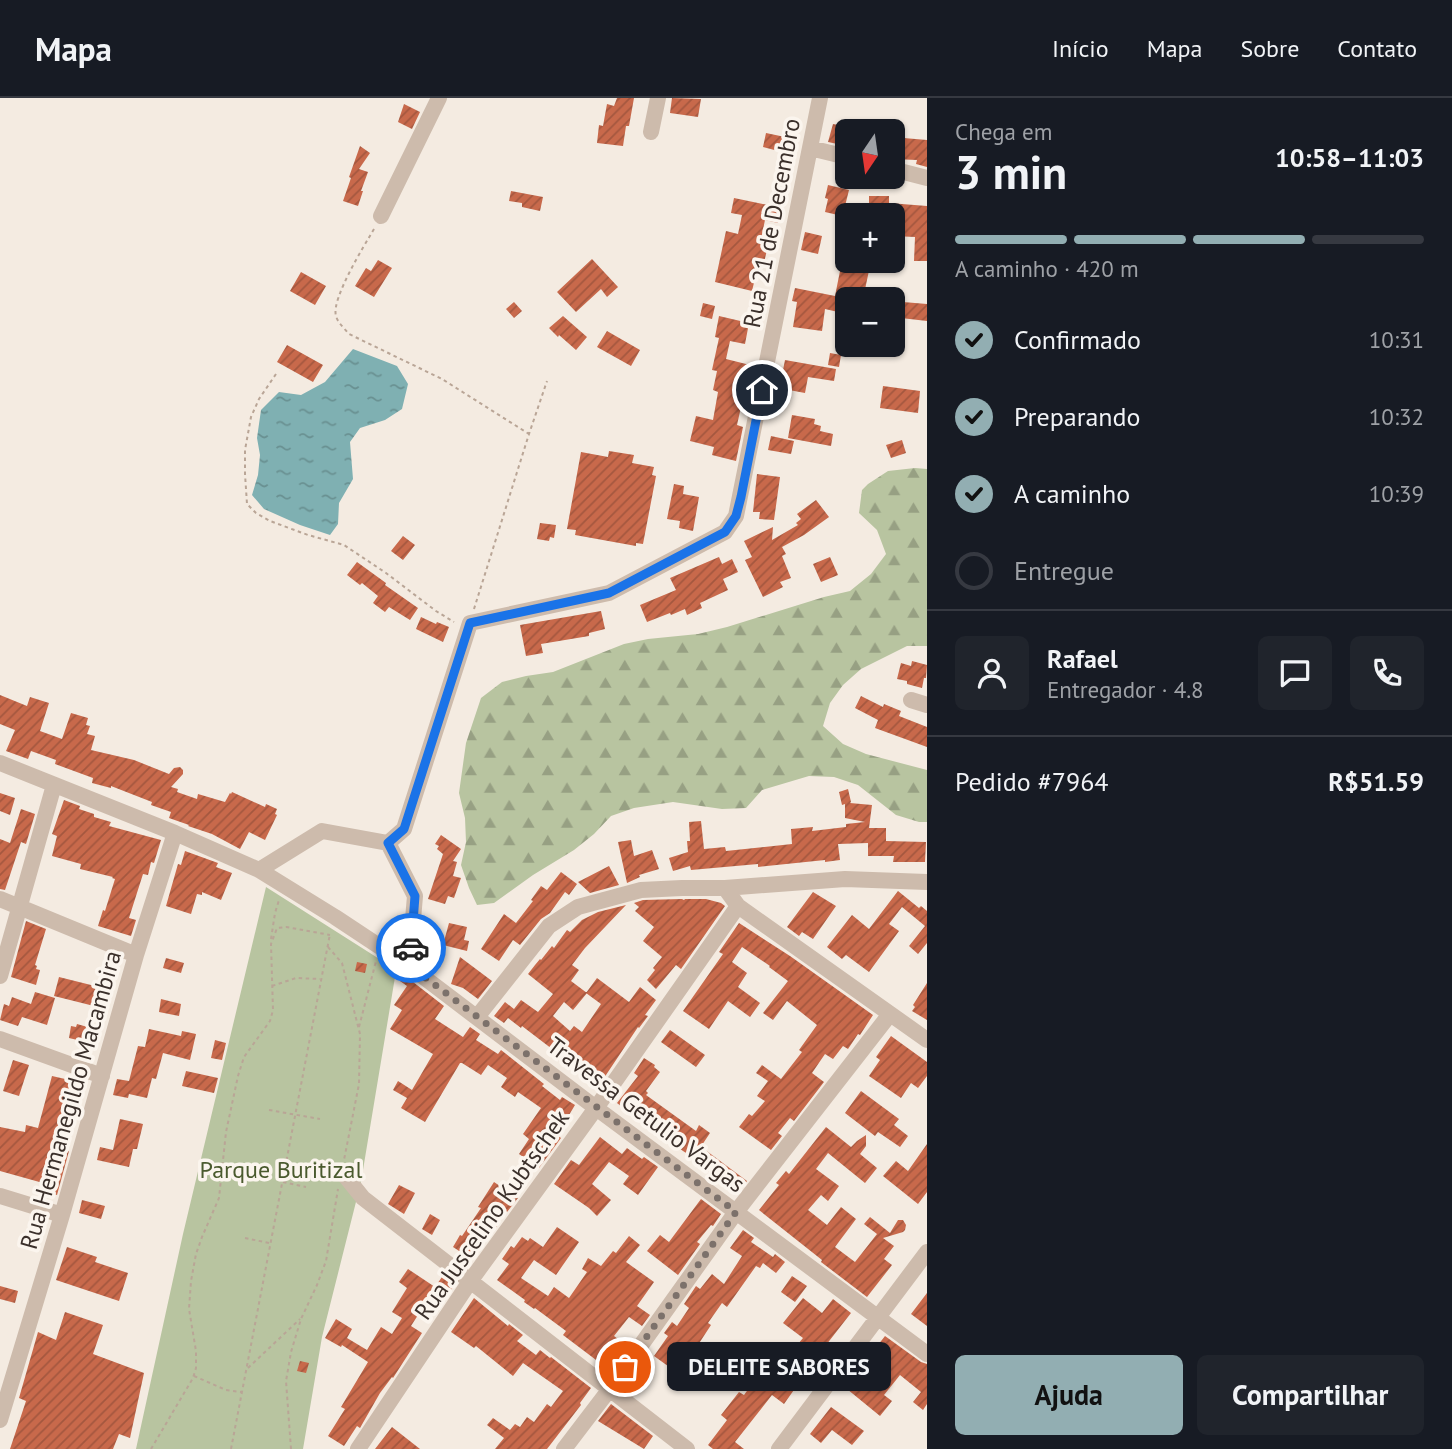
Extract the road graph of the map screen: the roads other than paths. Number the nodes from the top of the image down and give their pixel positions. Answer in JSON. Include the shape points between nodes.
{"nodes":[{"id":1,"x":439,"y":98,"type":"edge"},
{"id":2,"x":658,"y":98,"type":"edge"},
{"id":3,"x":820,"y":98,"type":"edge"},
{"id":4,"x":651,"y":132,"type":"dead end"},
{"id":5,"x":810,"y":148,"type":"junction"},
{"id":6,"x":835,"y":155,"type":"edge"},
{"id":7,"x":905,"y":172,"type":"edge"},
{"id":8,"x":927,"y":178,"type":"edge"},
{"id":9,"x":381,"y":216,"type":"road end"},
{"id":10,"x":0,"y":764,"type":"edge"},
{"id":11,"x":54,"y":785,"type":"junction"},
{"id":12,"x":175,"y":833,"type":"junction"},
{"id":13,"x":388,"y":843,"type":"junction"},
{"id":14,"x":259,"y":870,"type":"junction"},
{"id":15,"x":927,"y":882,"type":"edge"},
{"id":16,"x":724,"y":888,"type":"junction"},
{"id":17,"x":0,"y":899,"type":"edge"},
{"id":18,"x":738,"y":906,"type":"junction"},
{"id":19,"x":19,"y":907,"type":"junction"},
{"id":20,"x":136,"y":955,"type":"junction"},
{"id":21,"x":410,"y":966,"type":"junction"},
{"id":22,"x":0,"y":976,"type":"edge"},
{"id":23,"x":890,"y":1014,"type":"junction"},
{"id":24,"x":478,"y":1017,"type":"junction"},
{"id":25,"x":0,"y":1039,"type":"edge"},
{"id":26,"x":927,"y":1040,"type":"edge"},
{"id":27,"x":102,"y":1076,"type":"junction"},
{"id":28,"x":596,"y":1108,"type":"junction"},
{"id":29,"x":342,"y":1172,"type":"road end"},
{"id":30,"x":0,"y":1196,"type":"edge"},
{"id":31,"x":736,"y":1212,"type":"junction"},
{"id":32,"x":62,"y":1215,"type":"junction"},
{"id":33,"x":927,"y":1252,"type":"edge"},
{"id":34,"x":471,"y":1280,"type":"junction"},
{"id":35,"x":879,"y":1318,"type":"junction"},
{"id":36,"x":927,"y":1354,"type":"edge"},
{"id":37,"x":609,"y":1390,"type":"junction"},
{"id":38,"x":0,"y":1420,"type":"edge"},
{"id":39,"x":358,"y":1449,"type":"edge"},
{"id":40,"x":564,"y":1449,"type":"edge"},
{"id":41,"x":687,"y":1449,"type":"edge"},
{"id":42,"x":779,"y":1449,"type":"edge"}],
"edges":[{"from":1,"to":9,"type":"street"},
{"from":2,"to":4,"type":"street"},
{"from":3,"to":5,"type":"street","name":"Rua 21 de Decembro"},
{"from":5,"to":6,"type":"street"},
{"from":5,"to":13,"type":"street","name":"Rua 21 de Decembro","via":[[736,516],[725,532],[609,593],[469,626],[404,829]]},
{"from":7,"to":8,"type":"street"},
{"from":10,"to":11,"type":"street","name":"Travessa Getulio Vargas"},
{"from":11,"to":12,"type":"street","name":"Travessa Getulio Vargas"},
{"from":11,"to":19,"type":"street"},
{"from":12,"to":14,"type":"street","name":"Travessa Getulio Vargas"},
{"from":12,"to":20,"type":"street","name":"Rua Hermanegildo Macambira"},
{"from":13,"to":14,"type":"street","via":[[322,831]]},
{"from":13,"to":21,"type":"street","via":[[415,896]]},
{"from":14,"to":21,"type":"street","name":"Travessa Getulio Vargas"},
{"from":15,"to":16,"type":"street","via":[[845,879]]},
{"from":16,"to":18,"type":"street"},
{"from":16,"to":24,"type":"street","via":[[640,890],[578,907],[549,926]]},
{"from":17,"to":19,"type":"street"},
{"from":18,"to":23,"type":"street"},
{"from":18,"to":28,"type":"street","name":"Rua Juscelino Kubtschek"},
{"from":19,"to":20,"type":"street"},
{"from":19,"to":22,"type":"street"},
{"from":20,"to":27,"type":"street","name":"Rua Hermanegildo Macambira"},
{"from":21,"to":24,"type":"street","name":"Travessa Getulio Vargas"},
{"from":23,"to":26,"type":"street"},
{"from":23,"to":31,"type":"street"},
{"from":24,"to":28,"type":"street","name":"Travessa Getulio Vargas"},
{"from":25,"to":27,"type":"street"},
{"from":27,"to":32,"type":"street","name":"Rua Hermanegildo Macambira"},
{"from":28,"to":31,"type":"street","name":"Travessa Getulio Vargas"},
{"from":28,"to":34,"type":"street","name":"Rua Juscelino Kubtschek"},
{"from":29,"to":34,"type":"street","via":[[363,1198]]},
{"from":30,"to":32,"type":"street"},
{"from":31,"to":35,"type":"street","name":"Travessa Getulio Vargas"},
{"from":31,"to":37,"type":"street"},
{"from":32,"to":38,"type":"street","name":"Rua Hermanegildo Macambira"},
{"from":33,"to":35,"type":"street"},
{"from":34,"to":37,"type":"street"},
{"from":34,"to":39,"type":"street","name":"Rua Juscelino Kubtschek"},
{"from":35,"to":36,"type":"street","name":"Travessa Getulio Vargas"},
{"from":35,"to":42,"type":"street"},
{"from":37,"to":40,"type":"street"},
{"from":37,"to":41,"type":"street"}]}
